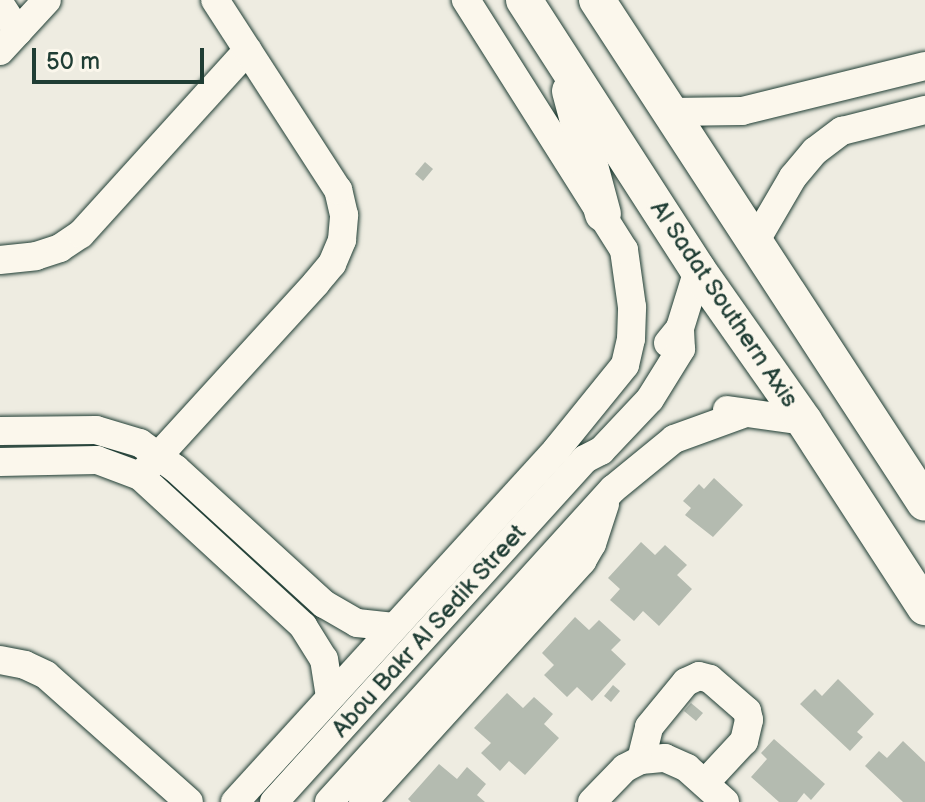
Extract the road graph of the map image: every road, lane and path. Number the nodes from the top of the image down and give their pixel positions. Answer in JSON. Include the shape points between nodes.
{"nodes":[{"id":1,"x":47,"y":0,"type":"edge"},
{"id":2,"x":215,"y":0,"type":"edge"},
{"id":3,"x":466,"y":0,"type":"edge"},
{"id":4,"x":524,"y":0,"type":"edge"},
{"id":5,"x":597,"y":0,"type":"edge"},
{"id":6,"x":0,"y":4,"type":"edge"},
{"id":7,"x":9,"y":41,"type":"edge"},
{"id":8,"x":248,"y":50,"type":"junction"},
{"id":9,"x":560,"y":55,"type":"junction"},
{"id":10,"x":925,"y":66,"type":"edge"},
{"id":11,"x":925,"y":110,"type":"edge"},
{"id":12,"x":670,"y":112,"type":"junction"},
{"id":13,"x":603,"y":214,"type":"junction"},
{"id":14,"x":755,"y":242,"type":"junction"},
{"id":15,"x":0,"y":260,"type":"edge"},
{"id":16,"x":698,"y":270,"type":"junction"},
{"id":17,"x":804,"y":421,"type":"junction"},
{"id":18,"x":0,"y":431,"type":"edge"},
{"id":19,"x":159,"y":454,"type":"junction"},
{"id":20,"x":573,"y":459,"type":"junction"},
{"id":21,"x":0,"y":462,"type":"edge"},
{"id":22,"x":140,"y":476,"type":"junction"},
{"id":23,"x":610,"y":492,"type":"junction"},
{"id":24,"x":925,"y":503,"type":"edge"},
{"id":25,"x":421,"y":597,"type":"junction"},
{"id":26,"x":925,"y":607,"type":"edge"},
{"id":27,"x":443,"y":616,"type":"junction"},
{"id":28,"x":394,"y":627,"type":"junction"},
{"id":29,"x":0,"y":660,"type":"edge"},
{"id":30,"x":330,"y":697,"type":"junction"},
{"id":31,"x":641,"y":760,"type":"junction"},
{"id":32,"x":715,"y":793,"type":"edge"},
{"id":33,"x":189,"y":802,"type":"edge"},
{"id":34,"x":235,"y":802,"type":"edge"},
{"id":35,"x":274,"y":802,"type":"edge"},
{"id":36,"x":329,"y":802,"type":"edge"},
{"id":37,"x":363,"y":802,"type":"edge"},
{"id":38,"x":592,"y":802,"type":"edge"}],
"edges":[{"from":1,"to":7,"type":"street"},
{"from":2,"to":8,"type":"street"},
{"from":3,"to":13,"type":"street"},
{"from":4,"to":9,"type":"main road","name":"Al Sadat Southern Axis"},
{"from":5,"to":12,"type":"main road"},
{"from":6,"to":7,"type":"street"},
{"from":8,"to":15,"type":"street","via":[[81,234],[36,256]]},
{"from":8,"to":19,"type":"street","via":[[338,190],[342,240],[316,283]]},
{"from":9,"to":13,"type":"main road"},
{"from":9,"to":16,"type":"main road","name":"Al Sadat Southern Axis"},
{"from":10,"to":12,"type":"street","via":[[742,111]]},
{"from":11,"to":14,"type":"street","via":[[842,131],[815,151],[793,177]]},
{"from":12,"to":14,"type":"main road"},
{"from":13,"to":20,"type":"street","via":[[624,250],[631,339],[625,365]]},
{"from":14,"to":24,"type":"main road"},
{"from":16,"to":17,"type":"main road","name":"Al Sadat Southern Axis"},
{"from":16,"to":20,"type":"street","name":"Abou Bakr Al Sedik Street","via":[[680,328],[681,349],[662,384],[601,451]]},
{"from":17,"to":23,"type":"street","name":"Abou Bakr Al Sedik Street","via":[[743,414],[674,439]]},
{"from":17,"to":26,"type":"main road","name":"Al Sadat Southern Axis"},
{"from":18,"to":19,"type":"street","via":[[96,430]]},
{"from":19,"to":22,"type":"street"},
{"from":19,"to":28,"type":"street","via":[[324,604],[357,623]]},
{"from":20,"to":23,"type":"street"},
{"from":20,"to":25,"type":"street"},
{"from":20,"to":27,"type":"street","name":"Abou Bakr Al Sedik Street"},
{"from":21,"to":22,"type":"street","via":[[97,460]]},
{"from":22,"to":30,"type":"street","via":[[303,626],[324,659]]},
{"from":23,"to":36,"type":"street","name":"Abou Bakr Al Sedik Street"},
{"from":23,"to":37,"type":"street","via":[[582,561]]},
{"from":25,"to":27,"type":"street"},
{"from":25,"to":28,"type":"street"},
{"from":27,"to":35,"type":"street","name":"Abou Bakr Al Sedik Street"},
{"from":28,"to":30,"type":"street"},
{"from":29,"to":33,"type":"street","via":[[46,675]]},
{"from":30,"to":34,"type":"street"},
{"from":31,"to":32,"type":"street","via":[[665,758],[687,768]]},
{"from":31,"to":32,"type":"street","via":[[649,727],[686,682],[699,676],[710,679],[747,711],[749,720],[744,741]]},
{"from":31,"to":38,"type":"street","via":[[625,768]]}]}
